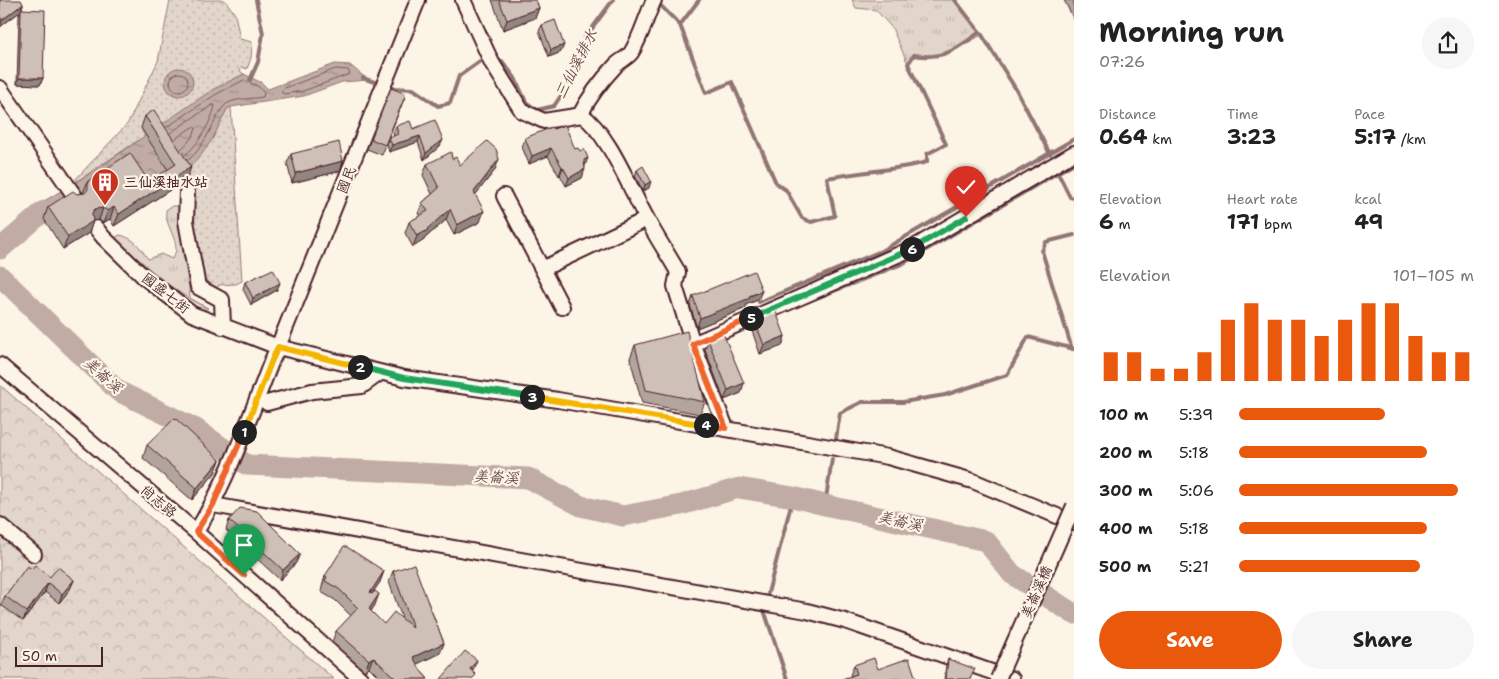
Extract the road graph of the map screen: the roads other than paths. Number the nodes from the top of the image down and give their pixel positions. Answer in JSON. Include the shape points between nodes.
{"nodes":[{"id":1,"x":418,"y":0,"type":"edge"},
{"id":2,"x":463,"y":0,"type":"edge"},
{"id":3,"x":654,"y":0,"type":"edge"},
{"id":4,"x":0,"y":88,"type":"edge"},
{"id":5,"x":580,"y":115,"type":"junction"},
{"id":6,"x":1074,"y":153,"type":"edge"},
{"id":7,"x":187,"y":192,"type":"dead end"},
{"id":8,"x":504,"y":196,"type":"dead end"},
{"id":9,"x":76,"y":198,"type":"edge"},
{"id":10,"x":647,"y":219,"type":"junction"},
{"id":11,"x":96,"y":228,"type":"dead end"},
{"id":12,"x":542,"y":269,"type":"junction"},
{"id":13,"x":562,"y":307,"type":"dead end"},
{"id":14,"x":223,"y":327,"type":"junction"},
{"id":15,"x":693,"y":344,"type":"junction"},
{"id":16,"x":278,"y":347,"type":"junction"},
{"id":17,"x":0,"y":365,"type":"edge"},
{"id":18,"x":380,"y":373,"type":"junction"},
{"id":19,"x":267,"y":403,"type":"dead end"},
{"id":20,"x":726,"y":428,"type":"junction"},
{"id":21,"x":213,"y":505,"type":"junction"},
{"id":22,"x":1074,"y":506,"type":"edge"},
{"id":23,"x":1074,"y":524,"type":"edge"},
{"id":24,"x":0,"y":525,"type":"edge"},
{"id":25,"x":196,"y":532,"type":"junction"},
{"id":26,"x":34,"y":554,"type":"dead end"},
{"id":27,"x":361,"y":679,"type":"edge"},
{"id":28,"x":998,"y":679,"type":"edge"},
{"id":29,"x":1012,"y":679,"type":"edge"}],
"edges":[{"from":1,"to":16,"type":"street","name":"國民"},
{"from":2,"to":5,"type":"street","via":[[492,63],[522,110],[544,121]]},
{"from":3,"to":5,"type":"street","via":[[629,55],[608,75]]},
{"from":4,"to":9,"type":"street"},
{"from":5,"to":10,"type":"street","via":[[597,129]]},
{"from":6,"to":15,"type":"street","via":[[911,249]]},
{"from":7,"to":14,"type":"street","via":[[186,221],[198,287],[222,300]]},
{"from":8,"to":12,"type":"street"},
{"from":10,"to":12,"type":"street"},
{"from":10,"to":15,"type":"street","via":[[678,272],[674,286]]},
{"from":11,"to":14,"type":"street","name":"國盛七街","via":[[165,295],[192,314]]},
{"from":12,"to":13,"type":"street"},
{"from":14,"to":16,"type":"street","name":"國盛七街"},
{"from":15,"to":20,"type":"street"},
{"from":16,"to":18,"type":"street","name":"國盛七街"},
{"from":16,"to":21,"type":"street","name":"國民"},
{"from":17,"to":25,"type":"street","name":"尚志路"},
{"from":18,"to":19,"type":"street","via":[[362,386],[312,391]]},
{"from":18,"to":20,"type":"street","name":"國盛七街"},
{"from":20,"to":23,"type":"street","name":"國盛七街","via":[[888,457],[973,481]]},
{"from":21,"to":25,"type":"street","name":"國民"},
{"from":21,"to":29,"type":"street","via":[[807,611]]},
{"from":22,"to":28,"type":"street","name":"美崙溪橋","bridge":true},
{"from":24,"to":26,"type":"street"},
{"from":25,"to":27,"type":"street","name":"尚志路"}]}
